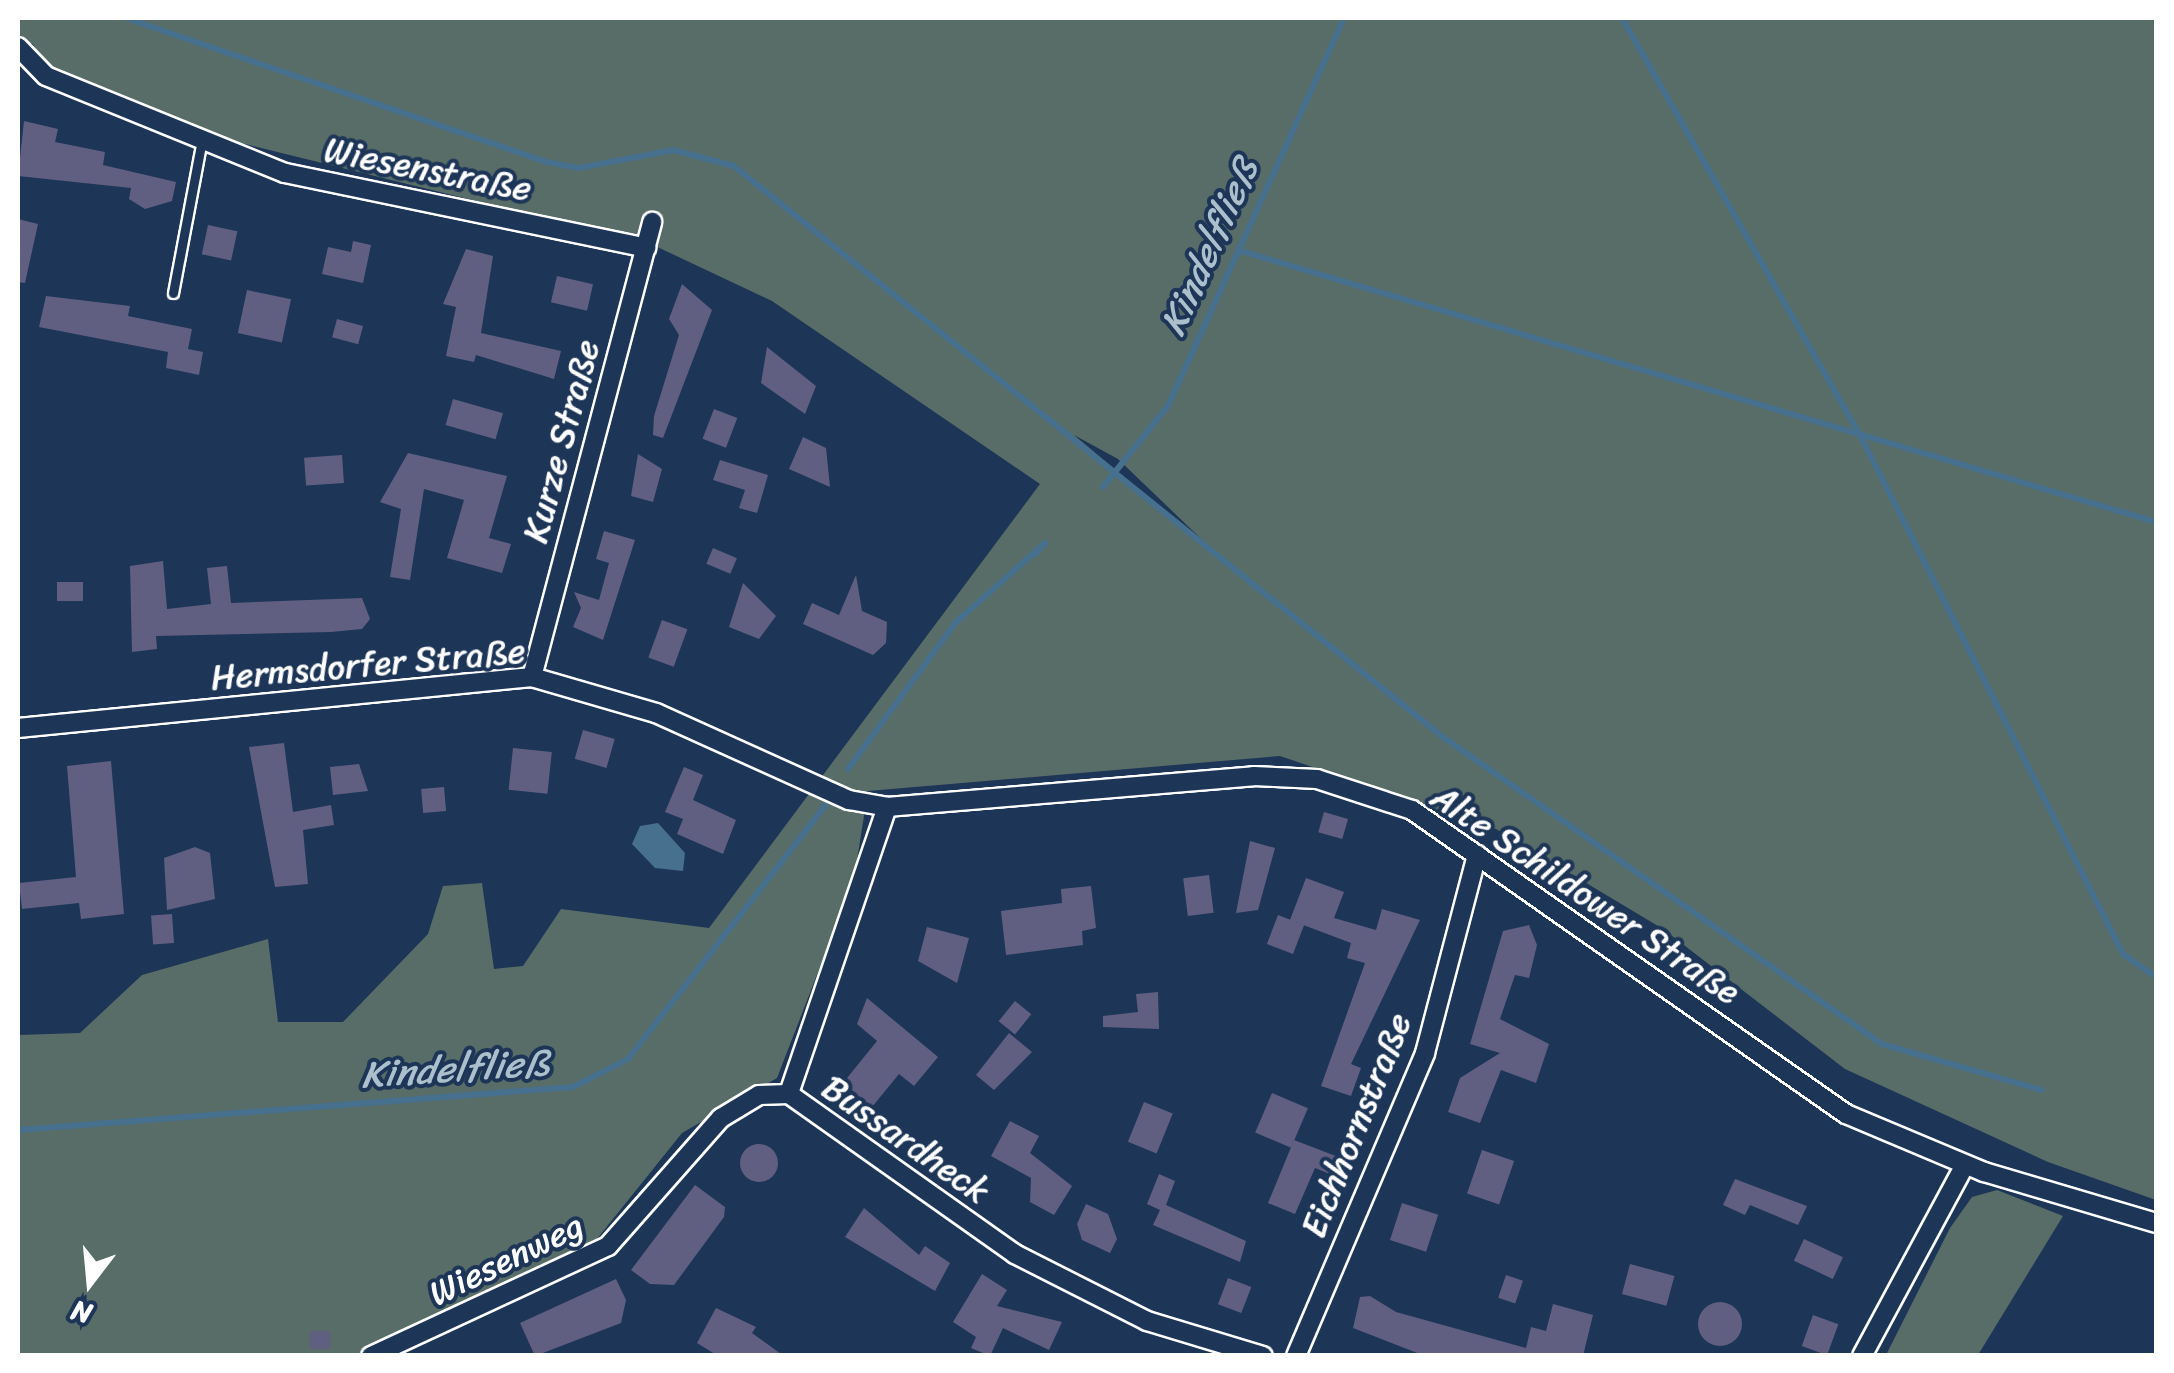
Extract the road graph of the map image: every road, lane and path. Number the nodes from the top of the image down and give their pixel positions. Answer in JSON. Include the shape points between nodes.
{"nodes":[{"id":1,"x":18,"y":46,"type":"edge"},
{"id":2,"x":202,"y":140,"type":"junction"},
{"id":3,"x":652,"y":222,"type":"dead end"},
{"id":4,"x":646,"y":248,"type":"junction"},
{"id":5,"x":173,"y":293,"type":"dead end"},
{"id":6,"x":532,"y":677,"type":"junction"},
{"id":7,"x":18,"y":728,"type":"edge"},
{"id":8,"x":818,"y":786,"type":"joint"},
{"id":9,"x":887,"y":806,"type":"junction"},
{"id":10,"x":1477,"y":855,"type":"junction"},
{"id":11,"x":790,"y":1094,"type":"junction"},
{"id":12,"x":1965,"y":1165,"type":"junction"},
{"id":13,"x":2156,"y":1223,"type":"edge"},
{"id":14,"x":371,"y":1356,"type":"edge"},
{"id":15,"x":1263,"y":1356,"type":"edge"},
{"id":16,"x":1296,"y":1356,"type":"edge"},
{"id":17,"x":1862,"y":1356,"type":"edge"}],
"edges":[{"from":1,"to":2,"type":"street","name":"Wiesenstraße","via":[[46,76]]},
{"from":2,"to":4,"type":"street","name":"Wiesenstraße","via":[[285,174]]},
{"from":2,"to":5,"type":"lane"},
{"from":3,"to":4,"type":"street","name":"Kurze Straße"},
{"from":4,"to":6,"type":"street","name":"Kurze Straße"},
{"from":6,"to":7,"type":"street","name":"Hermsdorfer Straße"},
{"from":6,"to":8,"type":"street","name":"Hermsdorfer Straße","via":[[656,713]]},
{"from":8,"to":9,"type":"street","name":"Alte Schildower Straße"},
{"from":9,"to":10,"type":"street","name":"Alte Schildower Straße","via":[[1288,774],[1412,810]]},
{"from":9,"to":11,"type":"street","name":"Bussardheck"},
{"from":10,"to":12,"type":"street","name":"Alte Schildower Straße","via":[[1846,1114]]},
{"from":10,"to":16,"type":"street","name":"Eichhornstraße","via":[[1425,1053]]},
{"from":11,"to":14,"type":"street","name":"Wiesenweg","via":[[758,1095],[721,1118],[608,1246]]},
{"from":11,"to":15,"type":"street","name":"Bussardheck","via":[[1015,1254],[1147,1320]]},
{"from":12,"to":13,"type":"street","name":"Alte Schildower Straße"},
{"from":12,"to":17,"type":"street"}]}
